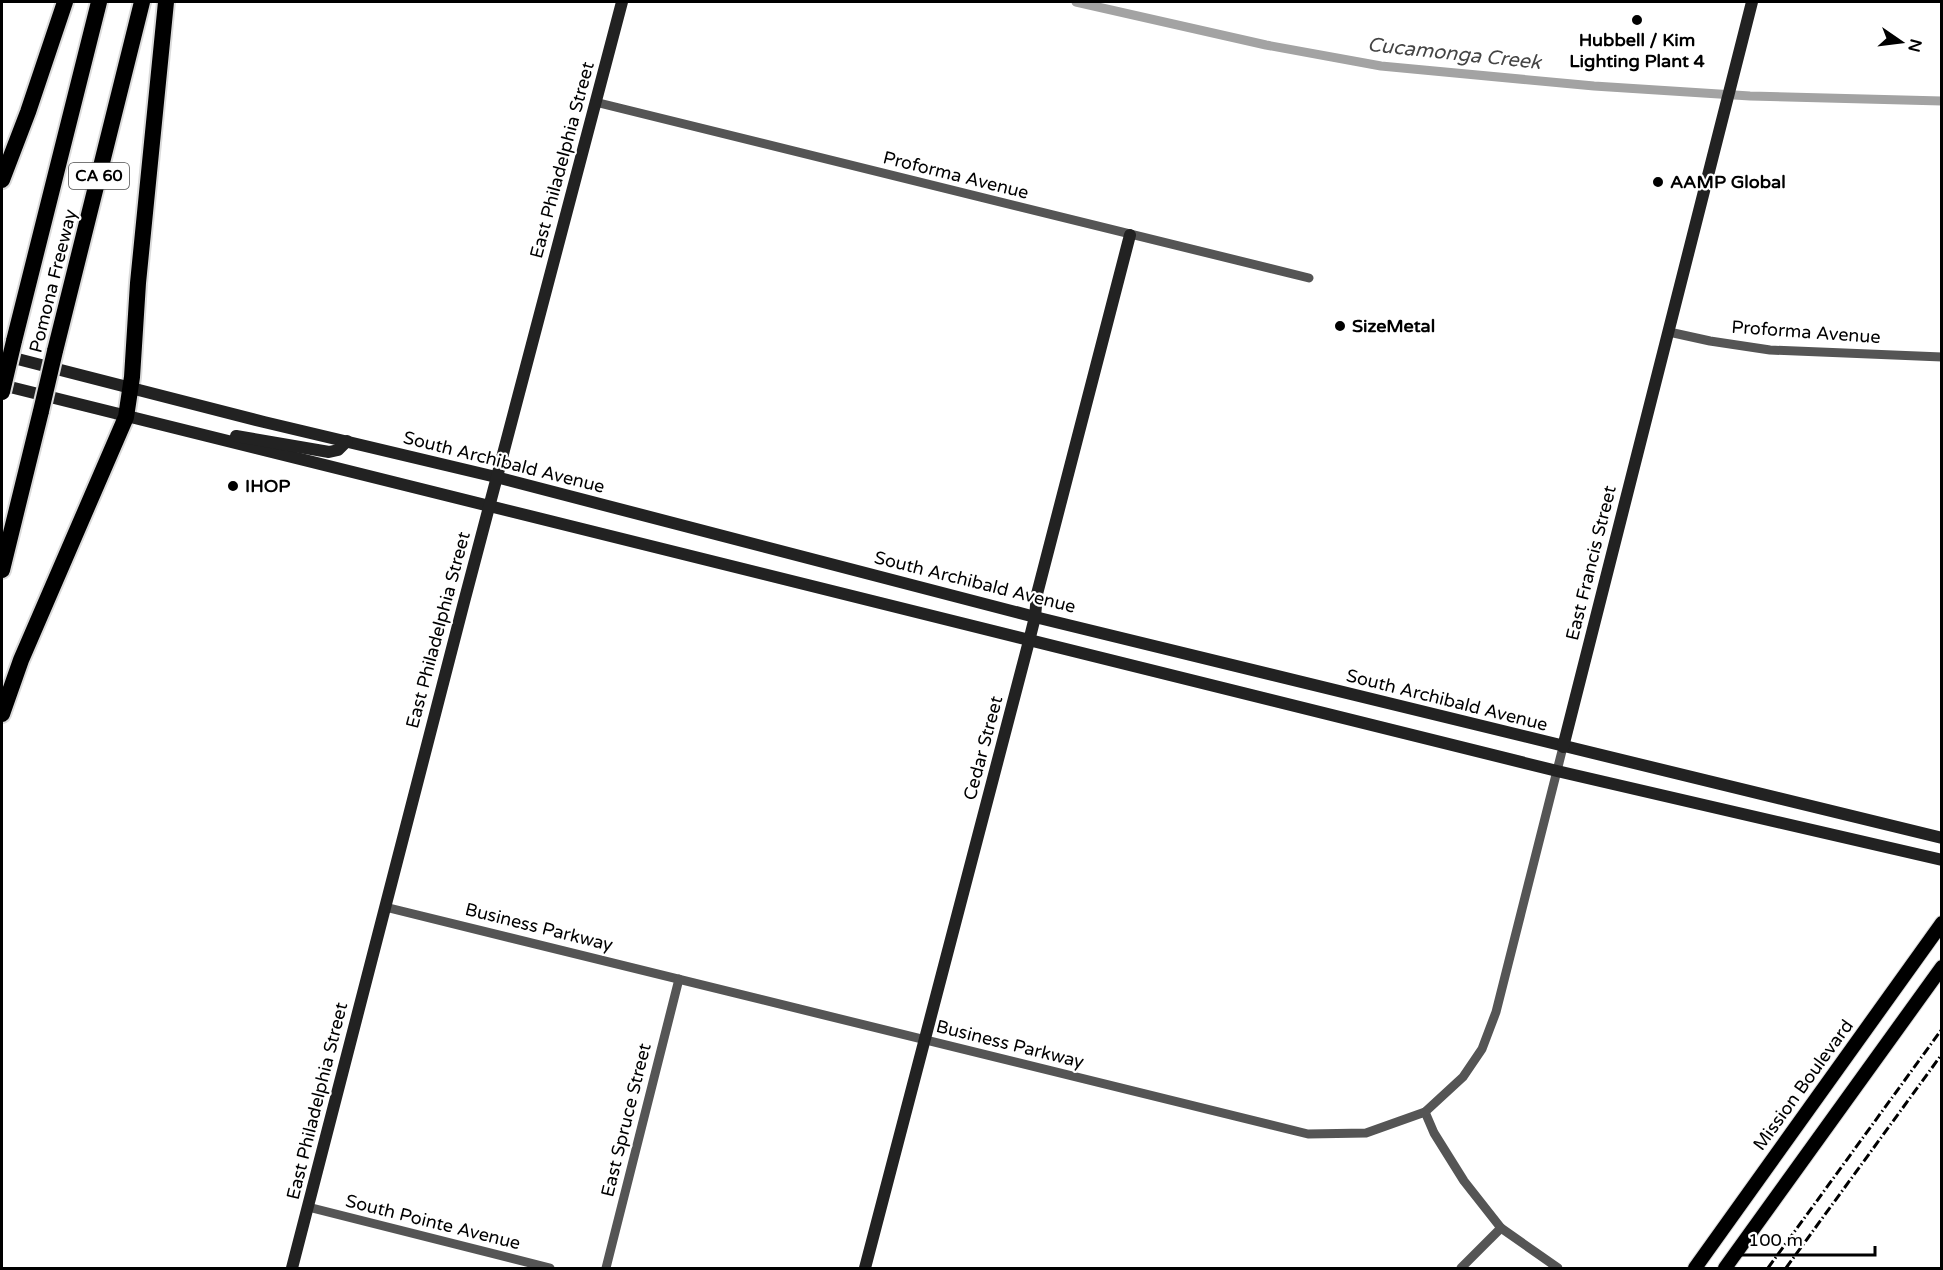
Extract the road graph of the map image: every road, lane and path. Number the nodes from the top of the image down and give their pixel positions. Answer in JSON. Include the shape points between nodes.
{"nodes":[{"id":1,"x":65,"y":2,"type":"edge"},
{"id":2,"x":99,"y":2,"type":"edge"},
{"id":3,"x":142,"y":2,"type":"edge"},
{"id":4,"x":166,"y":2,"type":"edge"},
{"id":5,"x":622,"y":2,"type":"edge"},
{"id":6,"x":1752,"y":2,"type":"edge"},
{"id":7,"x":595,"y":102,"type":"junction"},
{"id":8,"x":2,"y":180,"type":"edge"},
{"id":9,"x":1130,"y":235,"type":"junction"},
{"id":10,"x":1309,"y":278,"type":"dead end"},
{"id":11,"x":1669,"y":332,"type":"junction"},
{"id":12,"x":2,"y":355,"type":"edge"},
{"id":13,"x":1941,"y":357,"type":"edge"},
{"id":14,"x":2,"y":385,"type":"edge"},
{"id":15,"x":131,"y":388,"type":"junction"},
{"id":16,"x":2,"y":393,"type":"edge"},
{"id":17,"x":126,"y":417,"type":"junction"},
{"id":18,"x":197,"y":434,"type":"junction"},
{"id":19,"x":347,"y":441,"type":"junction"},
{"id":20,"x":496,"y":477,"type":"junction"},
{"id":21,"x":489,"y":506,"type":"junction"},
{"id":22,"x":2,"y":570,"type":"edge"},
{"id":23,"x":1035,"y":617,"type":"junction"},
{"id":24,"x":1029,"y":641,"type":"junction"},
{"id":25,"x":2,"y":714,"type":"edge"},
{"id":26,"x":1563,"y":747,"type":"junction"},
{"id":27,"x":1557,"y":771,"type":"junction"},
{"id":28,"x":1941,"y":838,"type":"edge"},
{"id":29,"x":1941,"y":860,"type":"edge"},
{"id":30,"x":385,"y":907,"type":"junction"},
{"id":31,"x":1941,"y":923,"type":"edge"},
{"id":32,"x":1941,"y":968,"type":"edge"},
{"id":33,"x":679,"y":979,"type":"junction"},
{"id":34,"x":925,"y":1040,"type":"junction"},
{"id":35,"x":1425,"y":1112,"type":"junction"},
{"id":36,"x":308,"y":1207,"type":"junction"},
{"id":37,"x":1501,"y":1228,"type":"junction"},
{"id":38,"x":292,"y":1269,"type":"edge"},
{"id":39,"x":550,"y":1269,"type":"edge"},
{"id":40,"x":606,"y":1269,"type":"edge"},
{"id":41,"x":865,"y":1269,"type":"edge"},
{"id":42,"x":1461,"y":1269,"type":"edge"},
{"id":43,"x":1558,"y":1269,"type":"edge"},
{"id":44,"x":1695,"y":1269,"type":"edge"},
{"id":45,"x":1725,"y":1269,"type":"edge"}],
"edges":[{"from":1,"to":8,"type":"highway"},
{"from":2,"to":16,"type":"highway","name":"Pomona Freeway","number":"CA 60","bridge":true},
{"from":3,"to":22,"type":"highway","name":"Pomona Freeway","number":"CA 60","bridge":true},
{"from":4,"to":15,"type":"highway"},
{"from":5,"to":7,"type":"main road","name":"East Philadelphia Street"},
{"from":6,"to":11,"type":"main road","name":"East Francis Street"},
{"from":7,"to":9,"type":"street","name":"Proforma Avenue"},
{"from":7,"to":20,"type":"main road","name":"East Philadelphia Street"},
{"from":9,"to":10,"type":"street","name":"Proforma Avenue"},
{"from":9,"to":23,"type":"main road","name":"Cedar Street","via":[[1037,594]]},
{"from":11,"to":13,"type":"street","name":"Proforma Avenue","via":[[1770,350]]},
{"from":11,"to":26,"type":"main road","name":"East Francis Street"},
{"from":12,"to":15,"type":"main road","name":"South Archibald Avenue"},
{"from":14,"to":17,"type":"main road"},
{"from":15,"to":17,"type":"highway"},
{"from":15,"to":19,"type":"main road","name":"South Archibald Avenue"},
{"from":17,"to":18,"type":"main road"},
{"from":17,"to":25,"type":"highway","via":[[21,660]]},
{"from":18,"to":19,"type":"main road","via":[[234,436],[329,452]]},
{"from":18,"to":21,"type":"main road"},
{"from":19,"to":20,"type":"main road","name":"South Archibald Avenue"},
{"from":20,"to":21,"type":"main road","name":"East Philadelphia Street"},
{"from":20,"to":23,"type":"main road","name":"South Archibald Avenue"},
{"from":21,"to":24,"type":"main road"},
{"from":21,"to":30,"type":"main road","name":"East Philadelphia Street"},
{"from":23,"to":24,"type":"main road","name":"Cedar Street"},
{"from":23,"to":26,"type":"main road","name":"South Archibald Avenue"},
{"from":24,"to":27,"type":"main road"},
{"from":24,"to":34,"type":"main road","name":"Cedar Street"},
{"from":26,"to":27,"type":"street","name":"East Francis Street"},
{"from":26,"to":28,"type":"main road","name":"South Archibald Avenue"},
{"from":27,"to":29,"type":"main road"},
{"from":27,"to":35,"type":"street","name":"East Francis Street","via":[[1496,1012],[1482,1049],[1463,1077]]},
{"from":30,"to":33,"type":"street","name":"Business Parkway"},
{"from":30,"to":36,"type":"main road","name":"East Philadelphia Street"},
{"from":31,"to":44,"type":"main road","name":"Mission Boulevard"},
{"from":32,"to":45,"type":"main road"},
{"from":33,"to":34,"type":"street","name":"Business Parkway"},
{"from":33,"to":40,"type":"street","name":"East Spruce Street"},
{"from":34,"to":35,"type":"street","name":"Business Parkway","via":[[1308,1134],[1366,1133]]},
{"from":34,"to":41,"type":"main road","name":"Cedar Street"},
{"from":35,"to":37,"type":"street","via":[[1464,1181]]},
{"from":36,"to":38,"type":"main road","name":"East Philadelphia Street"},
{"from":36,"to":39,"type":"street","name":"South Pointe Avenue"},
{"from":37,"to":42,"type":"street"},
{"from":37,"to":43,"type":"street"}]}
